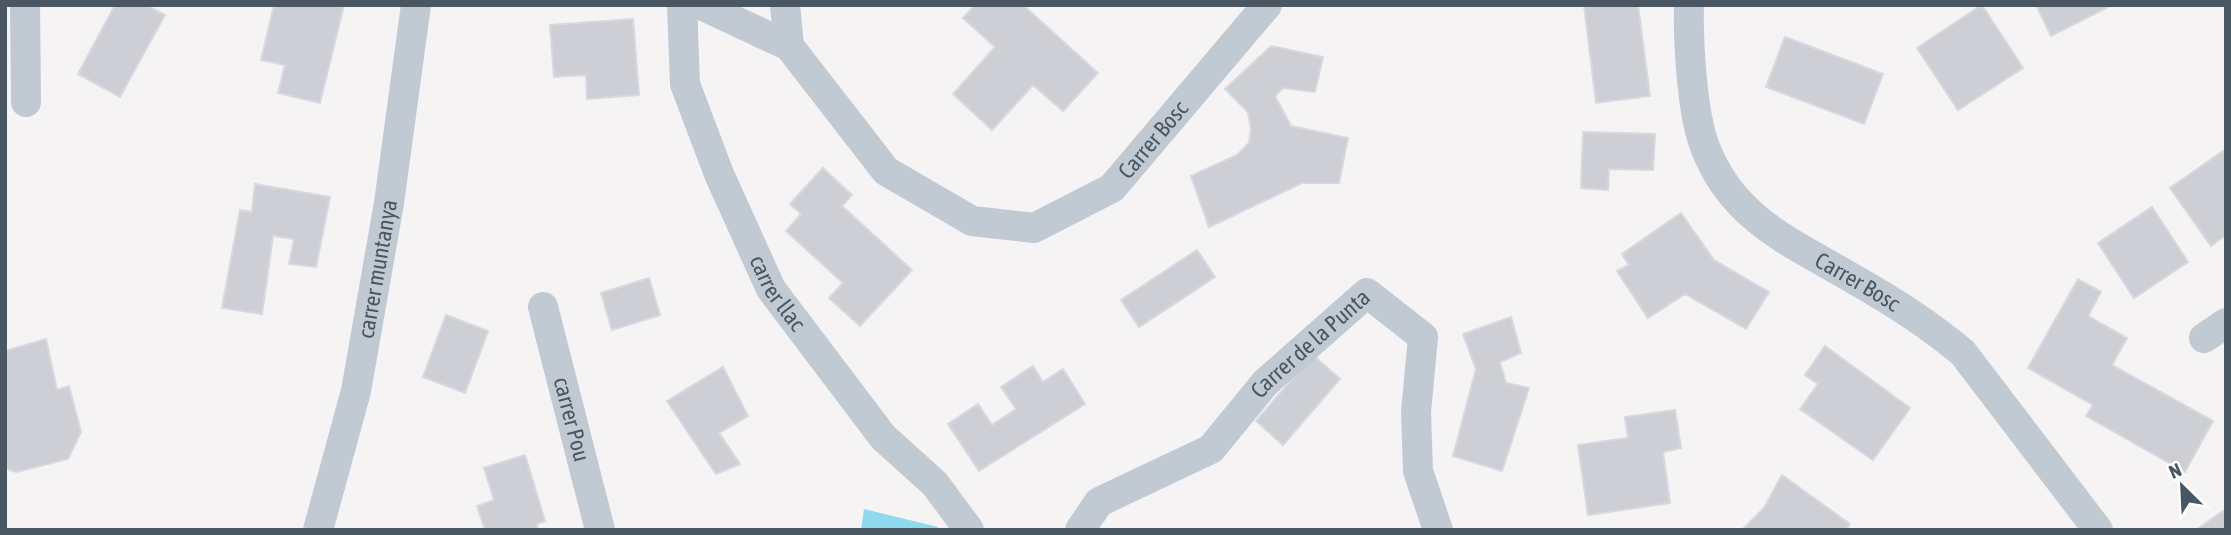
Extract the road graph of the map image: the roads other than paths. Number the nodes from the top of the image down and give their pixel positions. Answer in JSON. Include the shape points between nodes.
{"nodes":[{"id":1,"x":25,"y":5,"type":"edge"},
{"id":2,"x":416,"y":5,"type":"edge"},
{"id":3,"x":682,"y":5,"type":"edge"},
{"id":4,"x":701,"y":5,"type":"edge"},
{"id":5,"x":785,"y":5,"type":"edge"},
{"id":6,"x":1268,"y":5,"type":"edge"},
{"id":7,"x":1689,"y":5,"type":"edge"},
{"id":8,"x":789,"y":46,"type":"junction"},
{"id":9,"x":26,"y":102,"type":"dead end"},
{"id":10,"x":543,"y":307,"type":"dead end"},
{"id":11,"x":318,"y":530,"type":"edge"},
{"id":12,"x":600,"y":530,"type":"edge"},
{"id":13,"x":969,"y":530,"type":"edge"},
{"id":14,"x":1080,"y":530,"type":"edge"},
{"id":15,"x":1438,"y":530,"type":"edge"},
{"id":16,"x":2098,"y":530,"type":"edge"}],
"edges":[{"from":1,"to":9,"type":"street"},
{"from":2,"to":11,"type":"street","name":"carrer muntanya","via":[[389,203],[356,391]]},
{"from":3,"to":13,"type":"street","name":"carrer llac","via":[[685,84],[771,289],[883,437],[935,484]]},
{"from":4,"to":8,"type":"street"},
{"from":5,"to":8,"type":"street"},
{"from":6,"to":8,"type":"street","name":"Carrer Bosc","via":[[1112,188],[1034,228],[972,221],[886,171]]},
{"from":7,"to":16,"type":"street","name":"Carrer Bosc","via":[[1695,106],[1705,147],[1724,184],[1778,237],[1858,281],[1962,352]]},
{"from":10,"to":12,"type":"street","name":"carrer Pou"},
{"from":14,"to":15,"type":"street","name":"Carrer de la Punta","via":[[1099,502],[1211,449],[1265,383],[1367,292],[1423,337],[1416,412],[1419,471]]}]}
